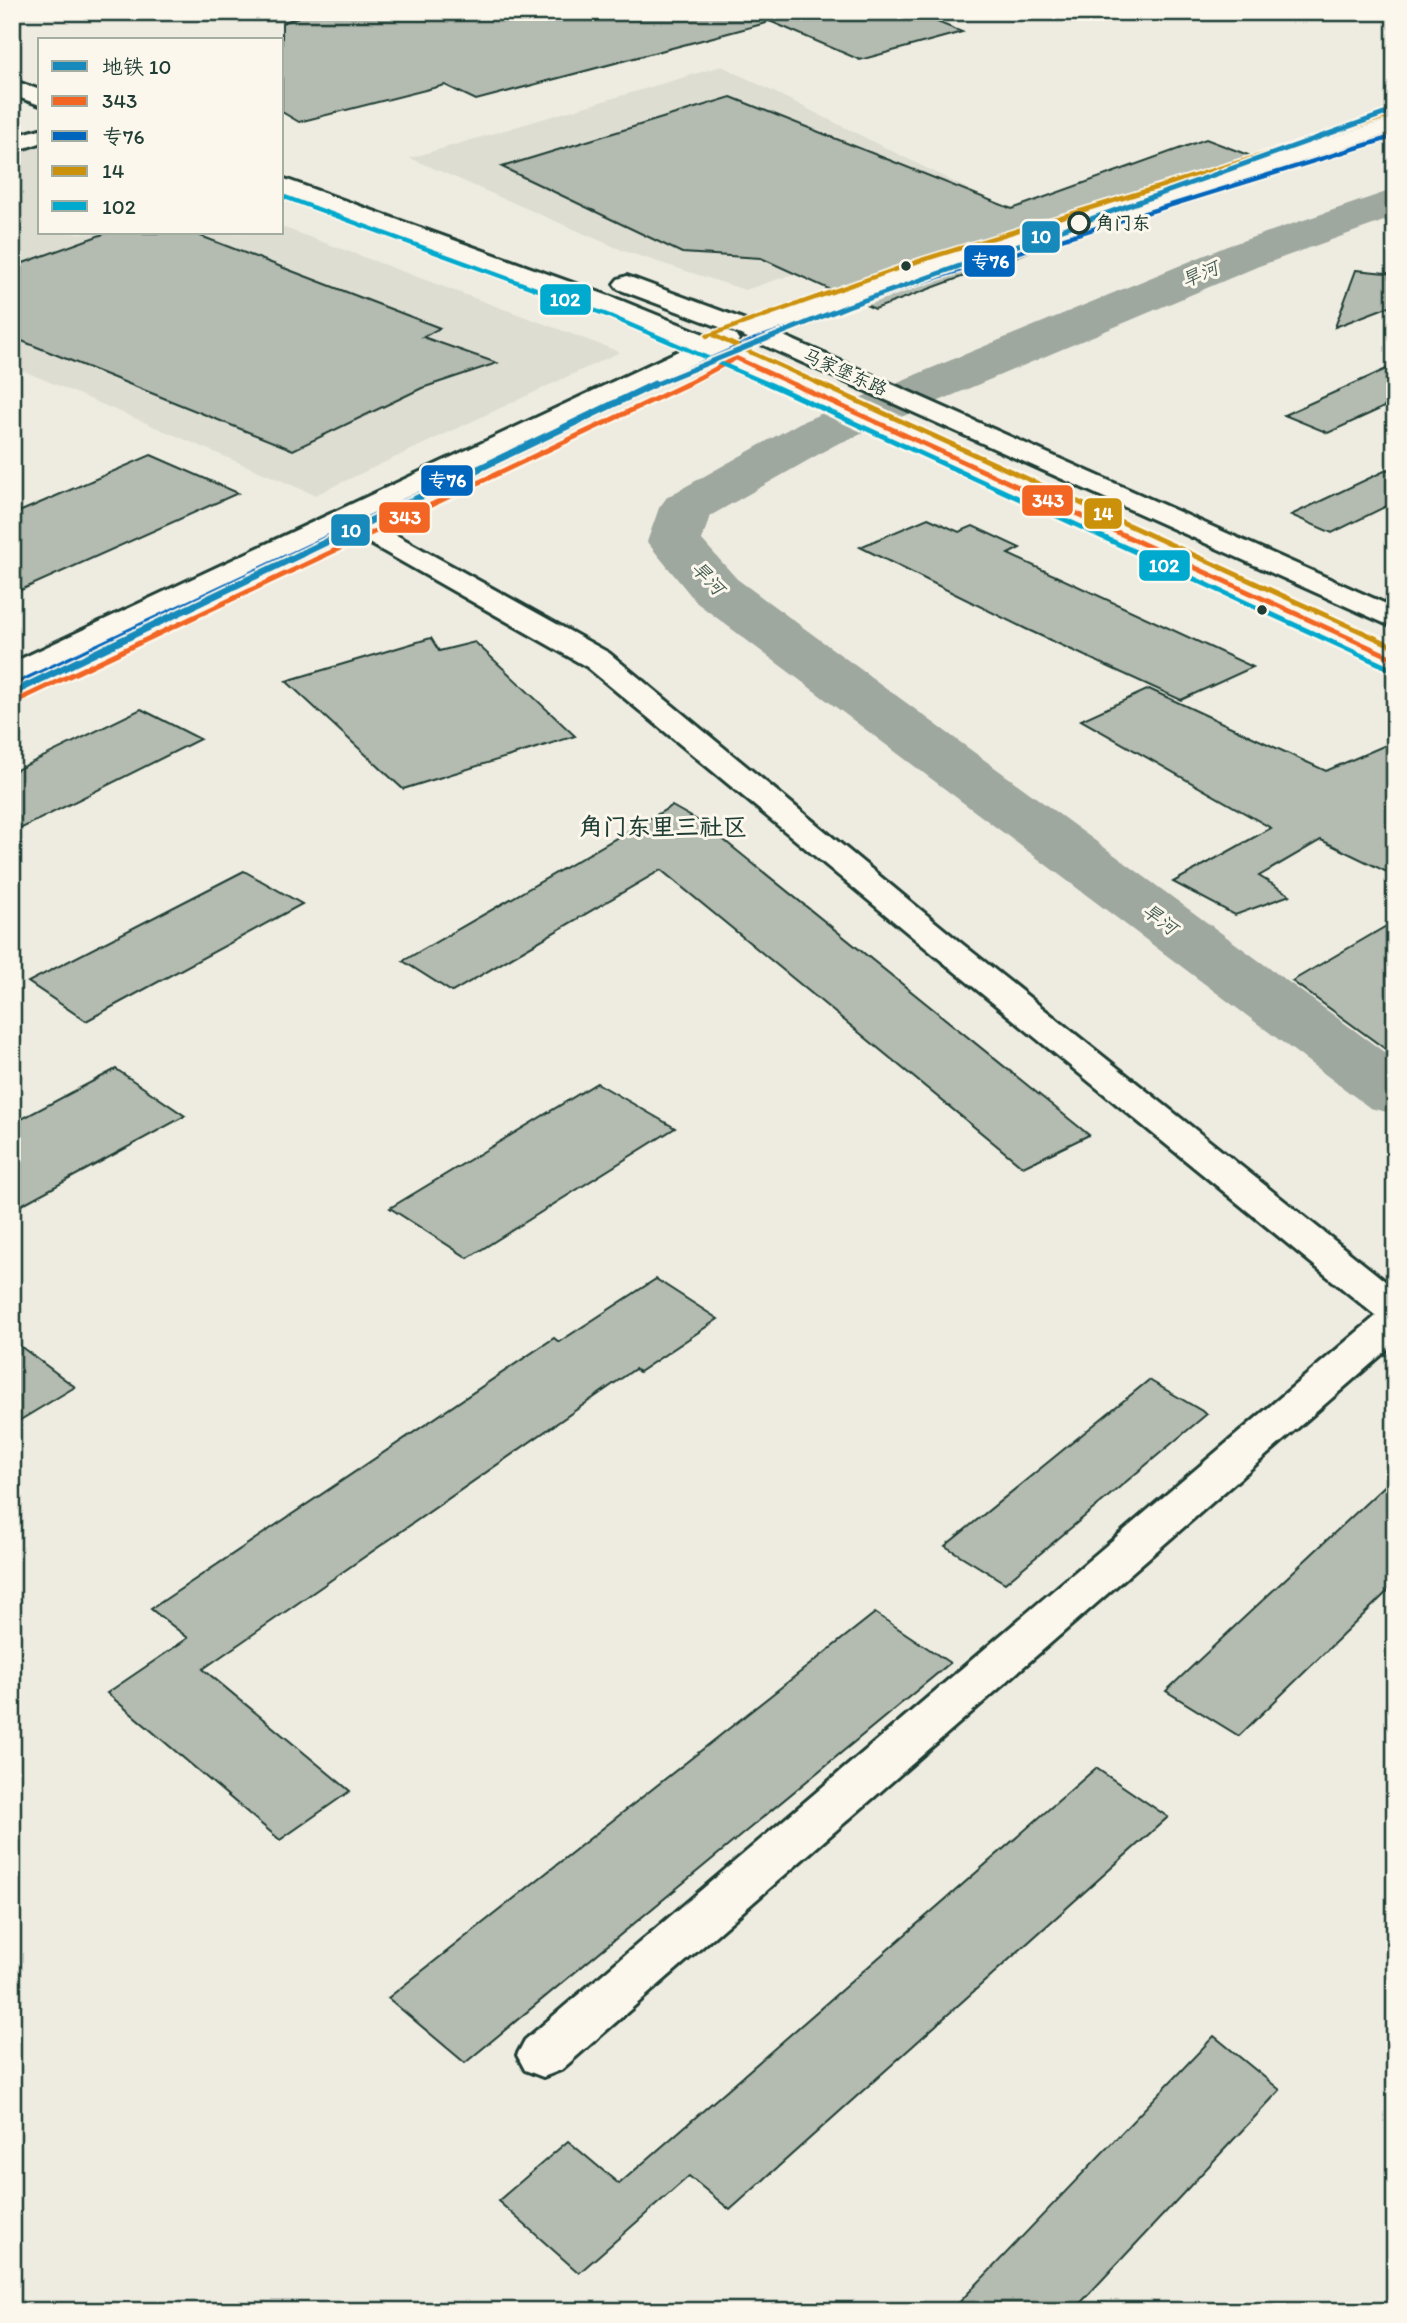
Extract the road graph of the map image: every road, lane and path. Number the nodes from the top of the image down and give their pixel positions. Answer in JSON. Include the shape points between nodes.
{"nodes":[{"id":1,"x":12,"y":88,"type":"edge"},
{"id":2,"x":38,"y":97,"type":"edge"},
{"id":3,"x":1395,"y":125,"type":"edge"},
{"id":4,"x":38,"y":137,"type":"edge"},
{"id":5,"x":12,"y":145,"type":"edge"},
{"id":6,"x":284,"y":161,"type":"edge"},
{"id":7,"x":284,"y":186,"type":"edge"},
{"id":8,"x":372,"y":193,"type":"dead end"},
{"id":9,"x":605,"y":276,"type":"dead end"},
{"id":10,"x":750,"y":330,"type":"junction"},
{"id":11,"x":723,"y":352,"type":"junction"},
{"id":12,"x":370,"y":532,"type":"junction"},
{"id":13,"x":1395,"y":619,"type":"edge"},
{"id":14,"x":1395,"y":659,"type":"edge"},
{"id":15,"x":12,"y":675,"type":"edge"},
{"id":16,"x":12,"y":703,"type":"edge"},
{"id":17,"x":1395,"y":1310,"type":"edge"},
{"id":18,"x":1395,"y":1321,"type":"edge"},
{"id":19,"x":543,"y":2055,"type":"dead end"}],
"edges":[{"from":1,"to":2,"type":"main road"},
{"from":3,"to":10,"type":"main road","via":[[925,270]]},
{"from":4,"to":5,"type":"main road"},
{"from":6,"to":8,"type":"main road"},
{"from":7,"to":11,"type":"main road","name":"马家堡东路","via":[[611,305]]},
{"from":9,"to":10,"type":"main road","name":"马家堡东路"},
{"from":10,"to":11,"type":"main road"},
{"from":10,"to":13,"type":"main road","name":"马家堡东路"},
{"from":11,"to":12,"type":"main road","via":[[702,377]]},
{"from":11,"to":14,"type":"main road","name":"马家堡东路"},
{"from":11,"to":15,"type":"main road"},
{"from":12,"to":16,"type":"main road"},
{"from":12,"to":17,"type":"main road","via":[[598,660]]},
{"from":18,"to":19,"type":"main road"}]}
